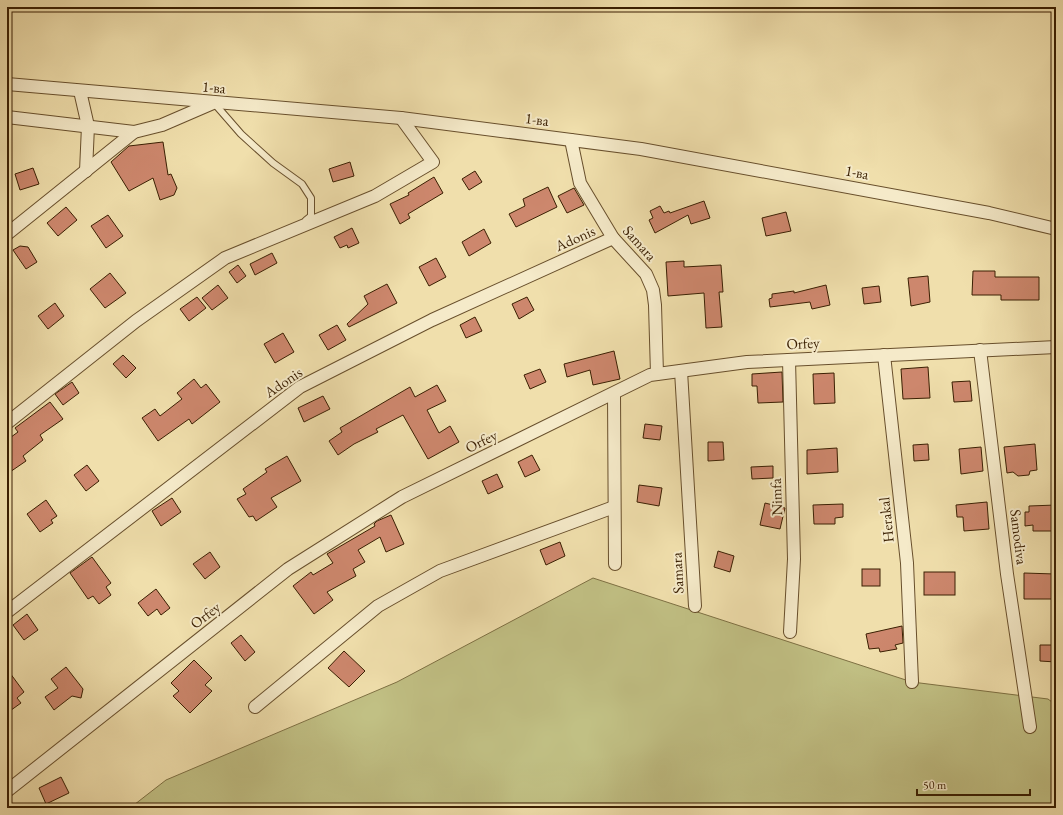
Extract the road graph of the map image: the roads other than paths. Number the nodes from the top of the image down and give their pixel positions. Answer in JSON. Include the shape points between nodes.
{"nodes":[{"id":1,"x":7,"y":84,"type":"edge"},
{"id":2,"x":80,"y":90,"type":"junction"},
{"id":3,"x":214,"y":103,"type":"junction"},
{"id":4,"x":7,"y":117,"type":"edge"},
{"id":5,"x":401,"y":118,"type":"junction"},
{"id":6,"x":88,"y":126,"type":"junction"},
{"id":7,"x":134,"y":132,"type":"junction"},
{"id":8,"x":572,"y":140,"type":"junction"},
{"id":9,"x":86,"y":171,"type":"junction"},
{"id":10,"x":1056,"y":229,"type":"edge"},
{"id":11,"x":291,"y":232,"type":"junction"},
{"id":12,"x":7,"y":234,"type":"edge"},
{"id":13,"x":612,"y":238,"type":"junction"},
{"id":14,"x":1056,"y":347,"type":"edge"},
{"id":15,"x":980,"y":350,"type":"junction"},
{"id":16,"x":884,"y":355,"type":"junction"},
{"id":17,"x":788,"y":360,"type":"junction"},
{"id":18,"x":682,"y":371,"type":"junction"},
{"id":19,"x":657,"y":374,"type":"junction"},
{"id":20,"x":614,"y":394,"type":"junction"},
{"id":21,"x":7,"y":424,"type":"edge"},
{"id":22,"x":614,"y":507,"type":"junction"},
{"id":23,"x":615,"y":564,"type":"dead end"},
{"id":24,"x":695,"y":606,"type":"dead end"},
{"id":25,"x":7,"y":612,"type":"edge"},
{"id":26,"x":790,"y":632,"type":"dead end"},
{"id":27,"x":912,"y":682,"type":"dead end"},
{"id":28,"x":255,"y":707,"type":"dead end"},
{"id":29,"x":1030,"y":727,"type":"dead end"},
{"id":30,"x":7,"y":790,"type":"edge"}],
"edges":[{"from":1,"to":2,"type":"street","name":"1-ва"},
{"from":2,"to":3,"type":"street","name":"1-ва"},
{"from":2,"to":6,"type":"street"},
{"from":3,"to":5,"type":"street","name":"1-ва"},
{"from":3,"to":7,"type":"street","via":[[162,125]]},
{"from":3,"to":11,"type":"lane","via":[[241,134],[273,163],[302,184],[311,198],[311,216]]},
{"from":4,"to":6,"type":"street"},
{"from":5,"to":8,"type":"street","name":"1-ва"},
{"from":5,"to":11,"type":"street","via":[[433,162],[375,196]]},
{"from":6,"to":7,"type":"street"},
{"from":6,"to":9,"type":"street"},
{"from":7,"to":9,"type":"street"},
{"from":8,"to":10,"type":"street","name":"1-ва","via":[[649,150],[988,213]]},
{"from":8,"to":13,"type":"street","name":"Samara","via":[[580,183]]},
{"from":9,"to":12,"type":"street"},
{"from":11,"to":21,"type":"street","via":[[225,258],[136,320]]},
{"from":13,"to":19,"type":"street","name":"Samara","via":[[646,274],[653,290]]},
{"from":13,"to":25,"type":"street","name":"Adonis","via":[[432,320],[300,387]]},
{"from":14,"to":15,"type":"street","name":"Orfey"},
{"from":15,"to":16,"type":"street","name":"Orfey"},
{"from":15,"to":29,"type":"street","name":"Samodiva","via":[[1007,574]]},
{"from":16,"to":17,"type":"street","name":"Orfey"},
{"from":16,"to":27,"type":"street","name":"Herakal","via":[[907,563]]},
{"from":17,"to":18,"type":"street","name":"Orfey","via":[[748,362]]},
{"from":17,"to":26,"type":"street","name":"Nimfa","via":[[794,558]]},
{"from":18,"to":19,"type":"street","name":"Orfey"},
{"from":18,"to":24,"type":"street","name":"Samara"},
{"from":19,"to":20,"type":"street","name":"Orfey","via":[[650,375]]},
{"from":20,"to":22,"type":"street"},
{"from":20,"to":30,"type":"street","name":"Orfey","via":[[402,497],[288,569]]},
{"from":22,"to":23,"type":"street"},
{"from":22,"to":28,"type":"street","via":[[440,571],[378,606]]}]}
